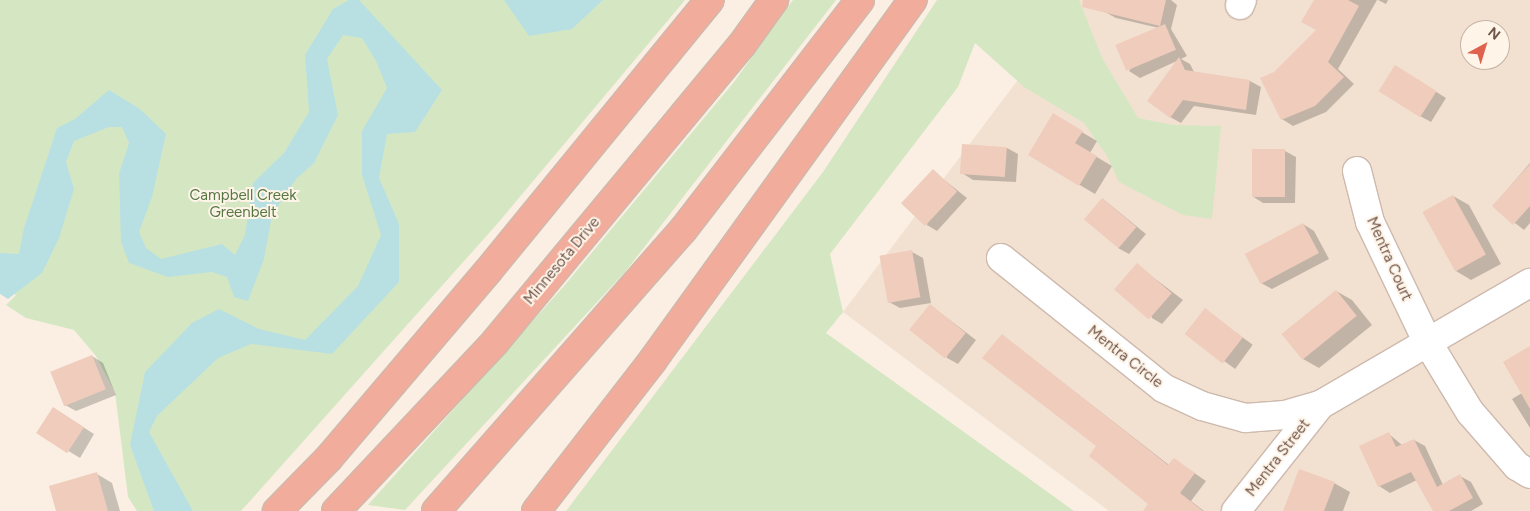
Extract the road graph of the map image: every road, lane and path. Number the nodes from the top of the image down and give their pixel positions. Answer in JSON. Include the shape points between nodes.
{"nodes":[{"id":1,"x":710,"y":0,"type":"edge"},
{"id":2,"x":774,"y":0,"type":"edge"},
{"id":3,"x":860,"y":0,"type":"edge"},
{"id":4,"x":913,"y":0,"type":"edge"},
{"id":5,"x":1357,"y":172,"type":"dead end"},
{"id":6,"x":1001,"y":258,"type":"dead end"},
{"id":7,"x":1530,"y":283,"type":"edge"},
{"id":8,"x":1428,"y":343,"type":"junction"},
{"id":9,"x":1320,"y":405,"type":"junction"},
{"id":10,"x":1530,"y":474,"type":"edge"},
{"id":11,"x":344,"y":502,"type":"edge"},
{"id":12,"x":276,"y":511,"type":"edge"},
{"id":13,"x":436,"y":511,"type":"edge"},
{"id":14,"x":536,"y":511,"type":"edge"},
{"id":15,"x":1236,"y":511,"type":"edge"}],
"edges":[{"from":1,"to":12,"type":"highway","via":[[488,271],[328,458]]},
{"from":2,"to":11,"type":"highway","name":"Minnesota Drive","via":[[741,46],[495,342]]},
{"from":3,"to":13,"type":"highway","via":[[683,230]]},
{"from":4,"to":14,"type":"highway","via":[[659,352]]},
{"from":5,"to":8,"type":"street","name":"Mentra Court","via":[[1370,222]]},
{"from":6,"to":9,"type":"street","name":"Mentra Circle","via":[[1163,388],[1194,403],[1245,418],[1285,415]]},
{"from":7,"to":8,"type":"street"},
{"from":8,"to":9,"type":"street","name":"Mentra Circle"},
{"from":8,"to":10,"type":"street","name":"Mentra Court","via":[[1470,412],[1517,466]]},
{"from":9,"to":15,"type":"street","name":"Mentra Street"}]}
